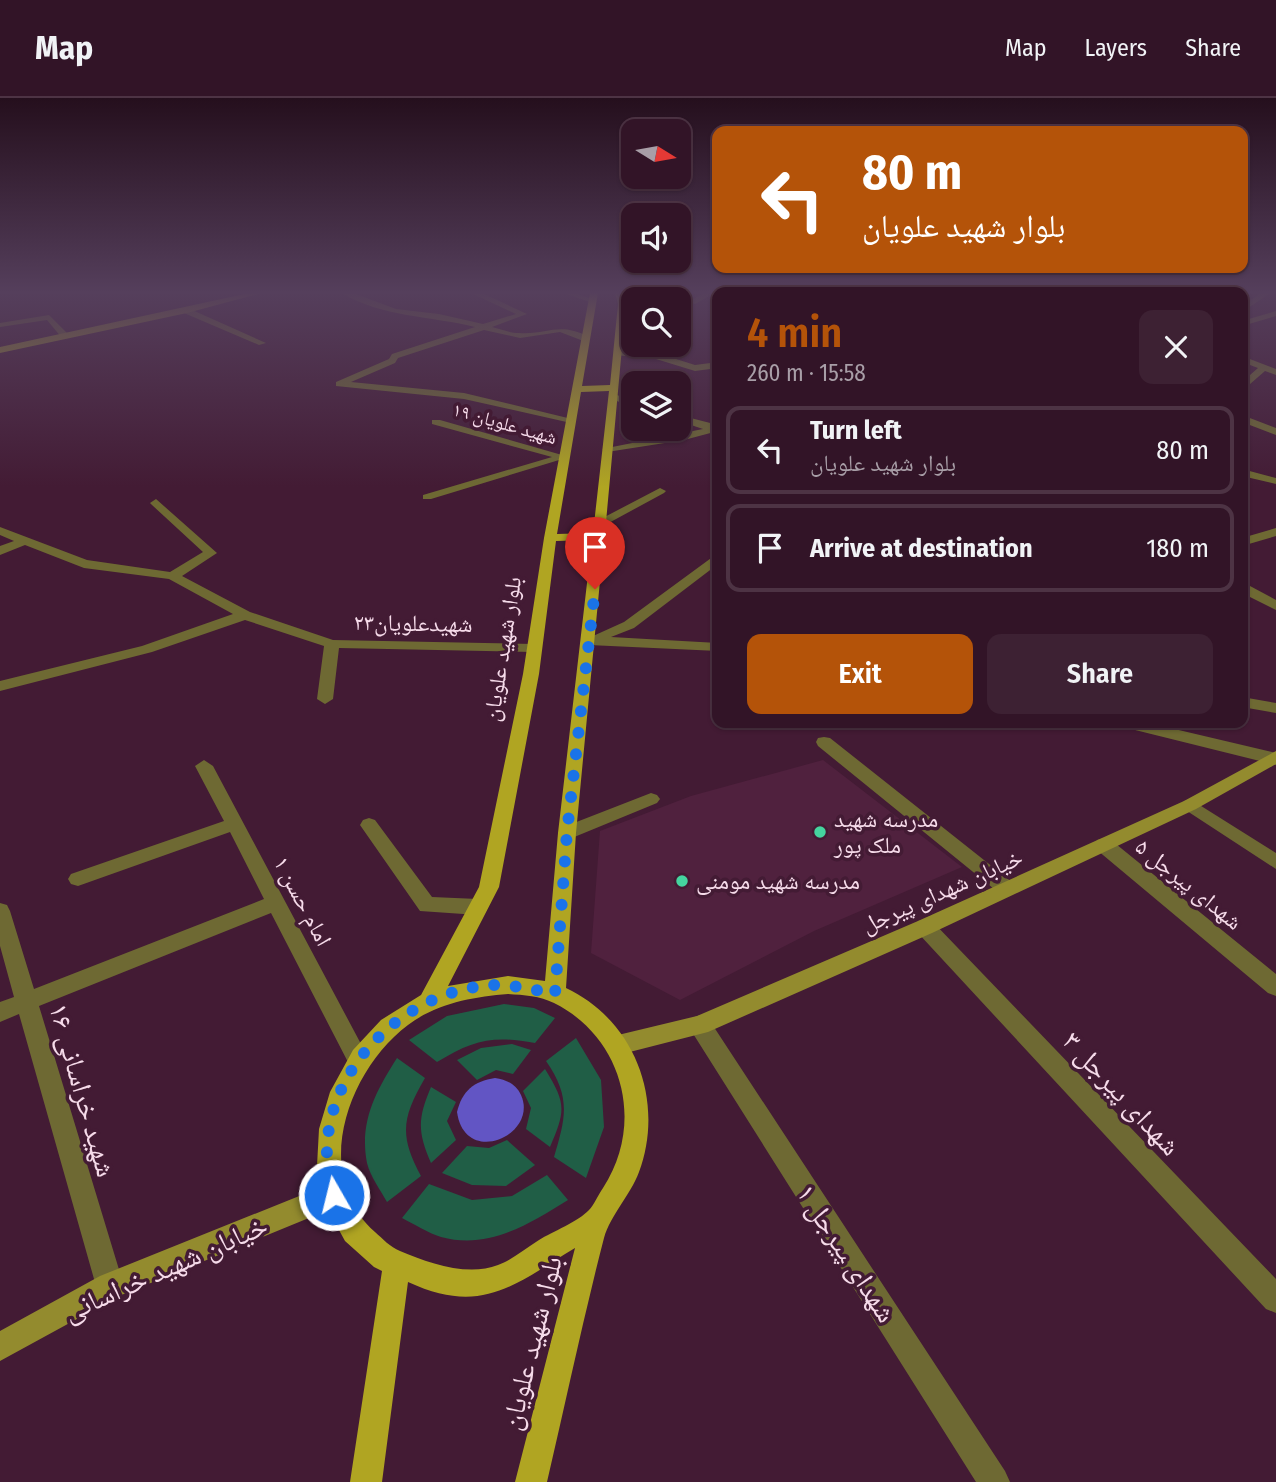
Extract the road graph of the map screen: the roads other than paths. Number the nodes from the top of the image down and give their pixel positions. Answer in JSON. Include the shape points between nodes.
{"nodes":[{"id":1,"x":394,"y":358,"type":"edge"},
{"id":2,"x":582,"y":358,"type":"edge"},
{"id":3,"x":618,"y":358,"type":"edge"},
{"id":4,"x":662,"y":358,"type":"edge"},
{"id":5,"x":1248,"y":362,"type":"edge"},
{"id":6,"x":712,"y":366,"type":"edge"},
{"id":7,"x":1263,"y":368,"type":"junction"},
{"id":8,"x":1276,"y":372,"type":"edge"},
{"id":9,"x":1248,"y":382,"type":"edge"},
{"id":10,"x":576,"y":388,"type":"junction"},
{"id":11,"x":614,"y":393,"type":"junction"},
{"id":12,"x":621,"y":397,"type":"edge"},
{"id":13,"x":571,"y":420,"type":"junction"},
{"id":14,"x":1248,"y":420,"type":"edge"},
{"id":15,"x":436,"y":422,"type":"dead end"},
{"id":16,"x":691,"y":422,"type":"edge"},
{"id":17,"x":712,"y":428,"type":"edge"},
{"id":18,"x":712,"y":430,"type":"edge"},
{"id":19,"x":1276,"y":432,"type":"edge"},
{"id":20,"x":607,"y":449,"type":"junction"},
{"id":21,"x":564,"y":457,"type":"junction"},
{"id":22,"x":1248,"y":474,"type":"edge"},
{"id":23,"x":1276,"y":481,"type":"edge"},
{"id":24,"x":660,"y":491,"type":"dead end"},
{"id":25,"x":427,"y":497,"type":"dead end"},
{"id":26,"x":156,"y":503,"type":"dead end"},
{"id":27,"x":601,"y":529,"type":"junction"},
{"id":28,"x":0,"y":531,"type":"edge"},
{"id":29,"x":1276,"y":532,"type":"edge"},
{"id":30,"x":550,"y":538,"type":"junction"},
{"id":31,"x":1248,"y":540,"type":"edge"},
{"id":32,"x":24,"y":541,"type":"junction"},
{"id":33,"x":0,"y":551,"type":"edge"},
{"id":34,"x":712,"y":562,"type":"edge"},
{"id":35,"x":172,"y":576,"type":"junction"},
{"id":36,"x":1248,"y":591,"type":"edge"},
{"id":37,"x":1276,"y":606,"type":"edge"},
{"id":38,"x":245,"y":615,"type":"junction"},
{"id":39,"x":589,"y":641,"type":"junction"},
{"id":40,"x":332,"y":644,"type":"junction"},
{"id":41,"x":712,"y":647,"type":"edge"},
{"id":42,"x":534,"y":648,"type":"junction"},
{"id":43,"x":0,"y":686,"type":"edge"},
{"id":44,"x":325,"y":699,"type":"dead end"},
{"id":45,"x":1248,"y":703,"type":"edge"},
{"id":46,"x":1276,"y":708,"type":"edge"},
{"id":47,"x":1150,"y":728,"type":"edge"},
{"id":48,"x":824,"y":742,"type":"dead end"},
{"id":49,"x":1275,"y":758,"type":"edge"},
{"id":50,"x":204,"y":766,"type":"dead end"},
{"id":51,"x":651,"y":799,"type":"dead end"},
{"id":52,"x":1190,"y":805,"type":"junction"},
{"id":53,"x":234,"y":824,"type":"junction"},
{"id":54,"x":369,"y":825,"type":"dead end"},
{"id":55,"x":567,"y":832,"type":"junction"},
{"id":56,"x":1104,"y":845,"type":"junction"},
{"id":57,"x":1276,"y":862,"type":"edge"},
{"id":58,"x":78,"y":879,"type":"dead end"},
{"id":59,"x":1006,"y":888,"type":"junction"},
{"id":60,"x":276,"y":903,"type":"junction"},
{"id":61,"x":478,"y":907,"type":"junction"},
{"id":62,"x":0,"y":911,"type":"edge"},
{"id":63,"x":925,"y":927,"type":"junction"},
{"id":64,"x":1276,"y":986,"type":"edge"},
{"id":65,"x":555,"y":994,"type":"junction"},
{"id":66,"x":429,"y":1001,"type":"junction"},
{"id":67,"x":26,"y":1002,"type":"junction"},
{"id":68,"x":0,"y":1012,"type":"edge"},
{"id":69,"x":700,"y":1025,"type":"junction"},
{"id":70,"x":618,"y":1045,"type":"junction"},
{"id":71,"x":358,"y":1059,"type":"junction"},
{"id":72,"x":334,"y":1195,"type":"junction"},
{"id":73,"x":596,"y":1221,"type":"junction"},
{"id":74,"x":396,"y":1267,"type":"junction"},
{"id":75,"x":110,"y":1286,"type":"junction"},
{"id":76,"x":1276,"y":1299,"type":"edge"},
{"id":77,"x":0,"y":1347,"type":"edge"},
{"id":78,"x":366,"y":1482,"type":"edge"},
{"id":79,"x":531,"y":1482,"type":"edge"},
{"id":80,"x":994,"y":1482,"type":"edge"}],
"edges":[{"from":1,"to":13,"type":"street","via":[[339,384],[464,396]]},
{"from":2,"to":10,"type":"main road","name":"بلوار شهید علویان"},
{"from":3,"to":11,"type":"main road"},
{"from":4,"to":6,"type":"street","via":[[695,369]]},
{"from":5,"to":7,"type":"street"},
{"from":7,"to":8,"type":"street"},
{"from":7,"to":9,"type":"street"},
{"from":10,"to":11,"type":"main road"},
{"from":10,"to":13,"type":"main road","name":"بلوار شهید علویان"},
{"from":11,"to":12,"type":"street"},
{"from":11,"to":20,"type":"main road"},
{"from":13,"to":21,"type":"main road","name":"بلوار شهید علویان"},
{"from":14,"to":19,"type":"street"},
{"from":15,"to":21,"type":"street","name":"شهید علویان ۱۹"},
{"from":16,"to":17,"type":"street"},
{"from":18,"to":20,"type":"street"},
{"from":20,"to":27,"type":"main road"},
{"from":21,"to":25,"type":"street"},
{"from":21,"to":30,"type":"main road","name":"بلوار شهید علویان"},
{"from":22,"to":23,"type":"street"},
{"from":24,"to":27,"type":"street"},
{"from":26,"to":35,"type":"street","via":[[211,553]]},
{"from":27,"to":30,"type":"main road"},
{"from":27,"to":39,"type":"main road"},
{"from":28,"to":32,"type":"street"},
{"from":29,"to":31,"type":"street"},
{"from":30,"to":42,"type":"main road","name":"بلوار شهید علویان"},
{"from":32,"to":33,"type":"street"},
{"from":32,"to":35,"type":"street","via":[[84,564]]},
{"from":34,"to":39,"type":"street","via":[[629,625]]},
{"from":35,"to":38,"type":"street","name":"شهیدعلویان۲۳"},
{"from":36,"to":37,"type":"street"},
{"from":38,"to":40,"type":"street","name":"شهیدعلویان۲۳"},
{"from":38,"to":43,"type":"street","via":[[147,649]]},
{"from":39,"to":41,"type":"street"},
{"from":39,"to":55,"type":"main road"},
{"from":40,"to":42,"type":"street","name":"شهیدعلویان۲۳"},
{"from":40,"to":44,"type":"street"},
{"from":42,"to":61,"type":"main road","name":"بلوار شهید علویان","via":[[489,887]]},
{"from":45,"to":46,"type":"street"},
{"from":47,"to":49,"type":"street"},
{"from":48,"to":59,"type":"street"},
{"from":49,"to":52,"type":"street","name":"خیابان شهدای پیرجل"},
{"from":50,"to":53,"type":"street","name":"امام حسن ۱"},
{"from":51,"to":55,"type":"street"},
{"from":52,"to":56,"type":"street","name":"خیابان شهدای پیرجل"},
{"from":52,"to":57,"type":"street"},
{"from":53,"to":58,"type":"street"},
{"from":53,"to":60,"type":"street","name":"امام حسن ۱"},
{"from":54,"to":61,"type":"street","via":[[428,905]]},
{"from":55,"to":65,"type":"main road"},
{"from":56,"to":59,"type":"street","name":"خیابان شهدای پیرجل"},
{"from":56,"to":64,"type":"street","name":"شهدای پیرجل ۵"},
{"from":59,"to":63,"type":"street","name":"خیابان شهدای پیرجل"},
{"from":60,"to":67,"type":"street"},
{"from":60,"to":71,"type":"street","name":"امام حسن ۱"},
{"from":61,"to":66,"type":"main road","name":"بلوار شهید علویان"},
{"from":62,"to":67,"type":"street","name":"شهید خراسانی ۱۶"},
{"from":63,"to":69,"type":"street","name":"خیابان شهدای پیرجل"},
{"from":63,"to":76,"type":"street","name":"شهدای پیرجل ۳"},
{"from":65,"to":66,"type":"main road","via":[[514,985],[472,987]]},
{"from":65,"to":70,"type":"main road","via":[[590,1014]]},
{"from":66,"to":71,"type":"main road","via":[[390,1026]]},
{"from":67,"to":68,"type":"street"},
{"from":67,"to":75,"type":"street","name":"شهید خراسانی ۱۶"},
{"from":69,"to":70,"type":"street","name":"خیابان شهدای پیرجل"},
{"from":69,"to":80,"type":"street","name":"شهدای ‍‍‍‍‍‍پیرجل ۱"},
{"from":70,"to":73,"type":"main road","via":[[634,1084],[637,1129],[624,1176]]},
{"from":71,"to":72,"type":"main road","via":[[336,1101],[327,1148]]},
{"from":72,"to":74,"type":"main road","via":[[357,1237]]},
{"from":72,"to":75,"type":"street","name":"خیابان شهید خراسانی"},
{"from":73,"to":74,"type":"main road","via":[[501,1278],[447,1282]]},
{"from":73,"to":79,"type":"main road","name":"بلوار شهید علویان"},
{"from":74,"to":78,"type":"main road"},
{"from":75,"to":77,"type":"street","name":"خیابان شهید خراسانی"}]}
